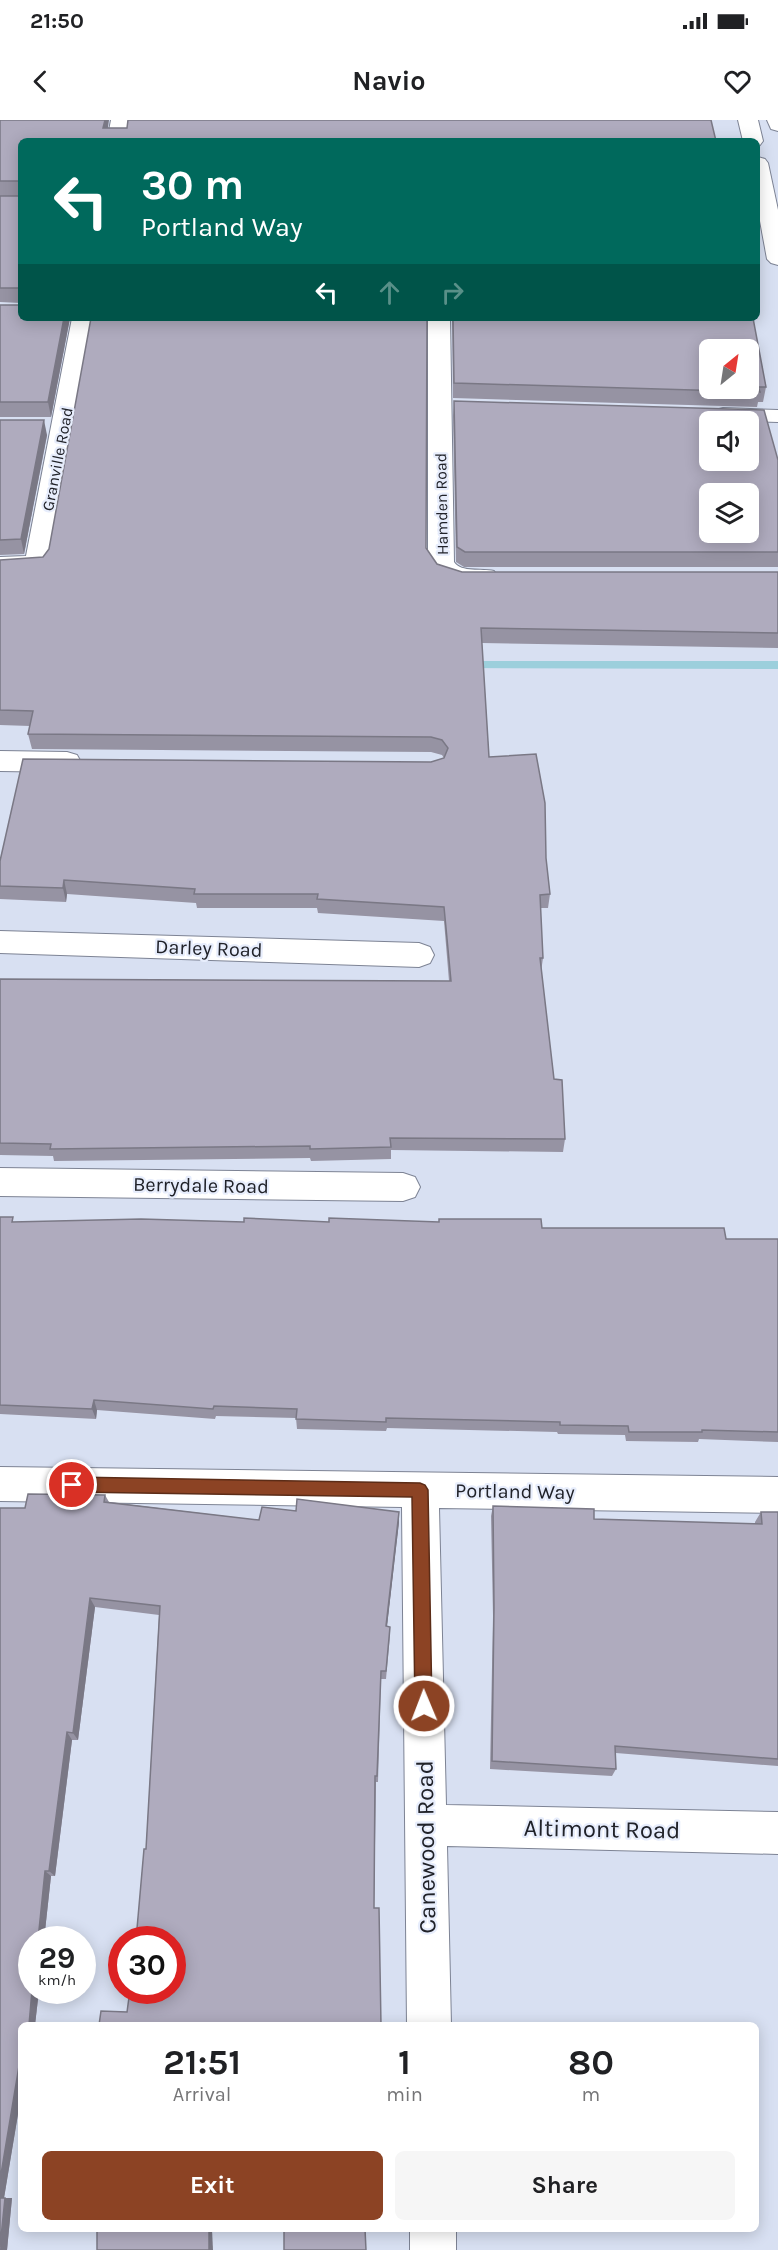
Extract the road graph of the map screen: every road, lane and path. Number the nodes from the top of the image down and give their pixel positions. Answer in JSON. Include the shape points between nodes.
{"nodes":[{"id":1,"x":121,"y":120,"type":"edge"},
{"id":2,"x":748,"y":120,"type":"edge"},
{"id":3,"x":777,"y":120,"type":"edge"},
{"id":4,"x":778,"y":125,"type":"edge"},
{"id":5,"x":118,"y":138,"type":"edge"},
{"id":6,"x":752,"y":138,"type":"edge"},
{"id":7,"x":760,"y":172,"type":"edge"},
{"id":8,"x":768,"y":208,"type":"edge"},
{"id":9,"x":778,"y":259,"type":"edge"},
{"id":10,"x":83,"y":321,"type":"edge"},
{"id":11,"x":439,"y":321,"type":"edge"},
{"id":12,"x":759,"y":416,"type":"edge"},
{"id":13,"x":775,"y":416,"type":"dead end"},
{"id":14,"x":0,"y":565,"type":"edge"},
{"id":15,"x":508,"y":577,"type":"edge"},
{"id":16,"x":0,"y":761,"type":"edge"},
{"id":17,"x":92,"y":762,"type":"edge"},
{"id":18,"x":0,"y":942,"type":"edge"},
{"id":19,"x":419,"y":955,"type":"dead end"},
{"id":20,"x":0,"y":1182,"type":"edge"},
{"id":21,"x":403,"y":1187,"type":"dead end"},
{"id":22,"x":0,"y":1484,"type":"edge"},
{"id":23,"x":420,"y":1490,"type":"junction"},
{"id":24,"x":778,"y":1495,"type":"edge"},
{"id":25,"x":426,"y":1825,"type":"junction"},
{"id":26,"x":778,"y":1833,"type":"edge"},
{"id":27,"x":429,"y":2022,"type":"edge"},
{"id":28,"x":433,"y":2232,"type":"edge"},
{"id":29,"x":433,"y":2250,"type":"edge"}],
"edges":[{"from":1,"to":5,"type":"street"},
{"from":2,"to":6,"type":"street"},
{"from":3,"to":4,"type":"street"},
{"from":7,"to":8,"type":"street"},
{"from":8,"to":9,"type":"street"},
{"from":10,"to":14,"type":"street","name":"Granville Road","via":[[53,426],[37,564]]},
{"from":11,"to":15,"type":"street","name":"Hamden Road","via":[[451,407],[441,562],[446,571],[461,577]]},
{"from":12,"to":13,"type":"street"},
{"from":16,"to":17,"type":"street"},
{"from":18,"to":19,"type":"street","name":"Darley Road"},
{"from":20,"to":21,"type":"street","name":"Berrydale Road"},
{"from":22,"to":23,"type":"street","name":"Portland Way"},
{"from":23,"to":24,"type":"street","name":"Portland Way"},
{"from":23,"to":25,"type":"street","name":"Canewood Road"},
{"from":25,"to":26,"type":"street","name":"Altimont Road"},
{"from":25,"to":27,"type":"street","name":"Canewood Road"},
{"from":28,"to":29,"type":"street"}]}
